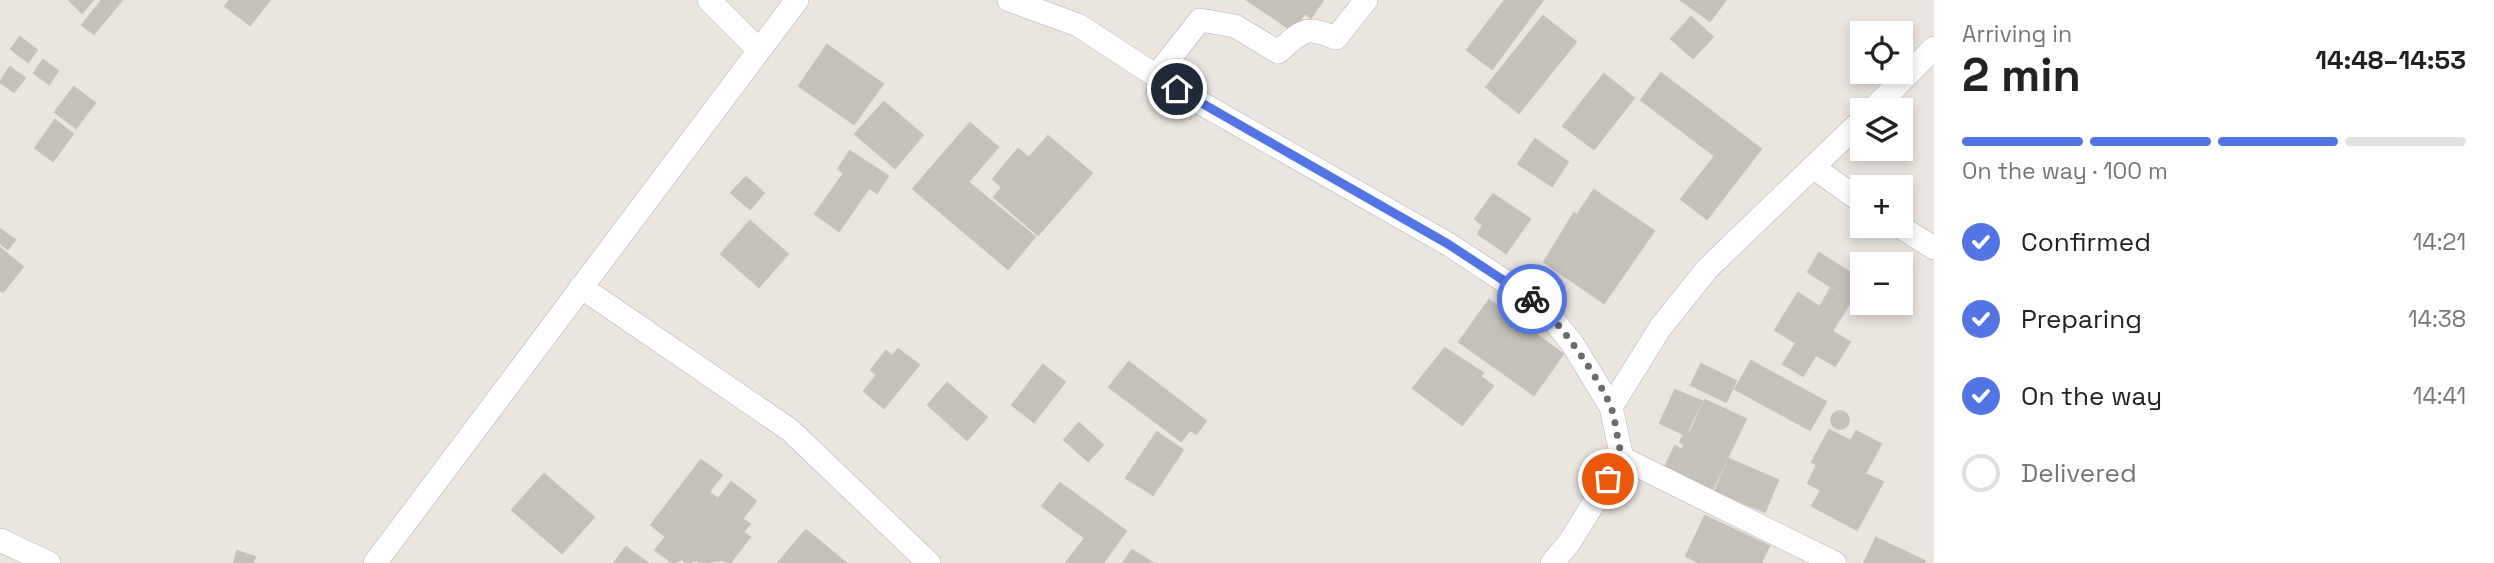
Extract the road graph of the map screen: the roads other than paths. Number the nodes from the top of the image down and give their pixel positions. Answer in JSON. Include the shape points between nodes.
{"nodes":[{"id":1,"x":709,"y":0,"type":"edge"},
{"id":2,"x":797,"y":0,"type":"edge"},
{"id":3,"x":1009,"y":0,"type":"edge"},
{"id":4,"x":1366,"y":0,"type":"edge"},
{"id":5,"x":758,"y":48,"type":"junction"},
{"id":6,"x":1934,"y":48,"type":"edge"},
{"id":7,"x":1156,"y":76,"type":"junction"},
{"id":8,"x":1884,"y":98,"type":"edge"},
{"id":9,"x":1850,"y":132,"type":"edge"},
{"id":10,"x":1814,"y":167,"type":"junction"},
{"id":11,"x":1850,"y":193,"type":"edge"},
{"id":12,"x":1913,"y":235,"type":"edge"},
{"id":13,"x":1934,"y":248,"type":"edge"},
{"id":14,"x":581,"y":287,"type":"junction"},
{"id":15,"x":1611,"y":407,"type":"junction"},
{"id":16,"x":1622,"y":458,"type":"junction"},
{"id":17,"x":0,"y":540,"type":"edge"},
{"id":18,"x":50,"y":563,"type":"edge"},
{"id":19,"x":375,"y":563,"type":"edge"},
{"id":20,"x":929,"y":563,"type":"edge"},
{"id":21,"x":1552,"y":563,"type":"edge"},
{"id":22,"x":1835,"y":563,"type":"edge"}],
"edges":[{"from":1,"to":5,"type":"street"},
{"from":2,"to":5,"type":"street"},
{"from":3,"to":7,"type":"street","via":[[1078,25]]},
{"from":4,"to":7,"type":"street","via":[[1336,38],[1304,30],[1279,52],[1235,26],[1200,20]]},
{"from":5,"to":14,"type":"street"},
{"from":6,"to":8,"type":"street"},
{"from":7,"to":15,"type":"street","via":[[1448,244],[1541,305],[1572,343]]},
{"from":9,"to":10,"type":"street"},
{"from":10,"to":11,"type":"street"},
{"from":10,"to":15,"type":"street","via":[[1707,269],[1660,328]]},
{"from":12,"to":13,"type":"street"},
{"from":14,"to":19,"type":"street"},
{"from":14,"to":20,"type":"street","via":[[790,430]]},
{"from":15,"to":16,"type":"street"},
{"from":16,"to":21,"type":"street"},
{"from":16,"to":22,"type":"street"},
{"from":17,"to":18,"type":"street"}]}
